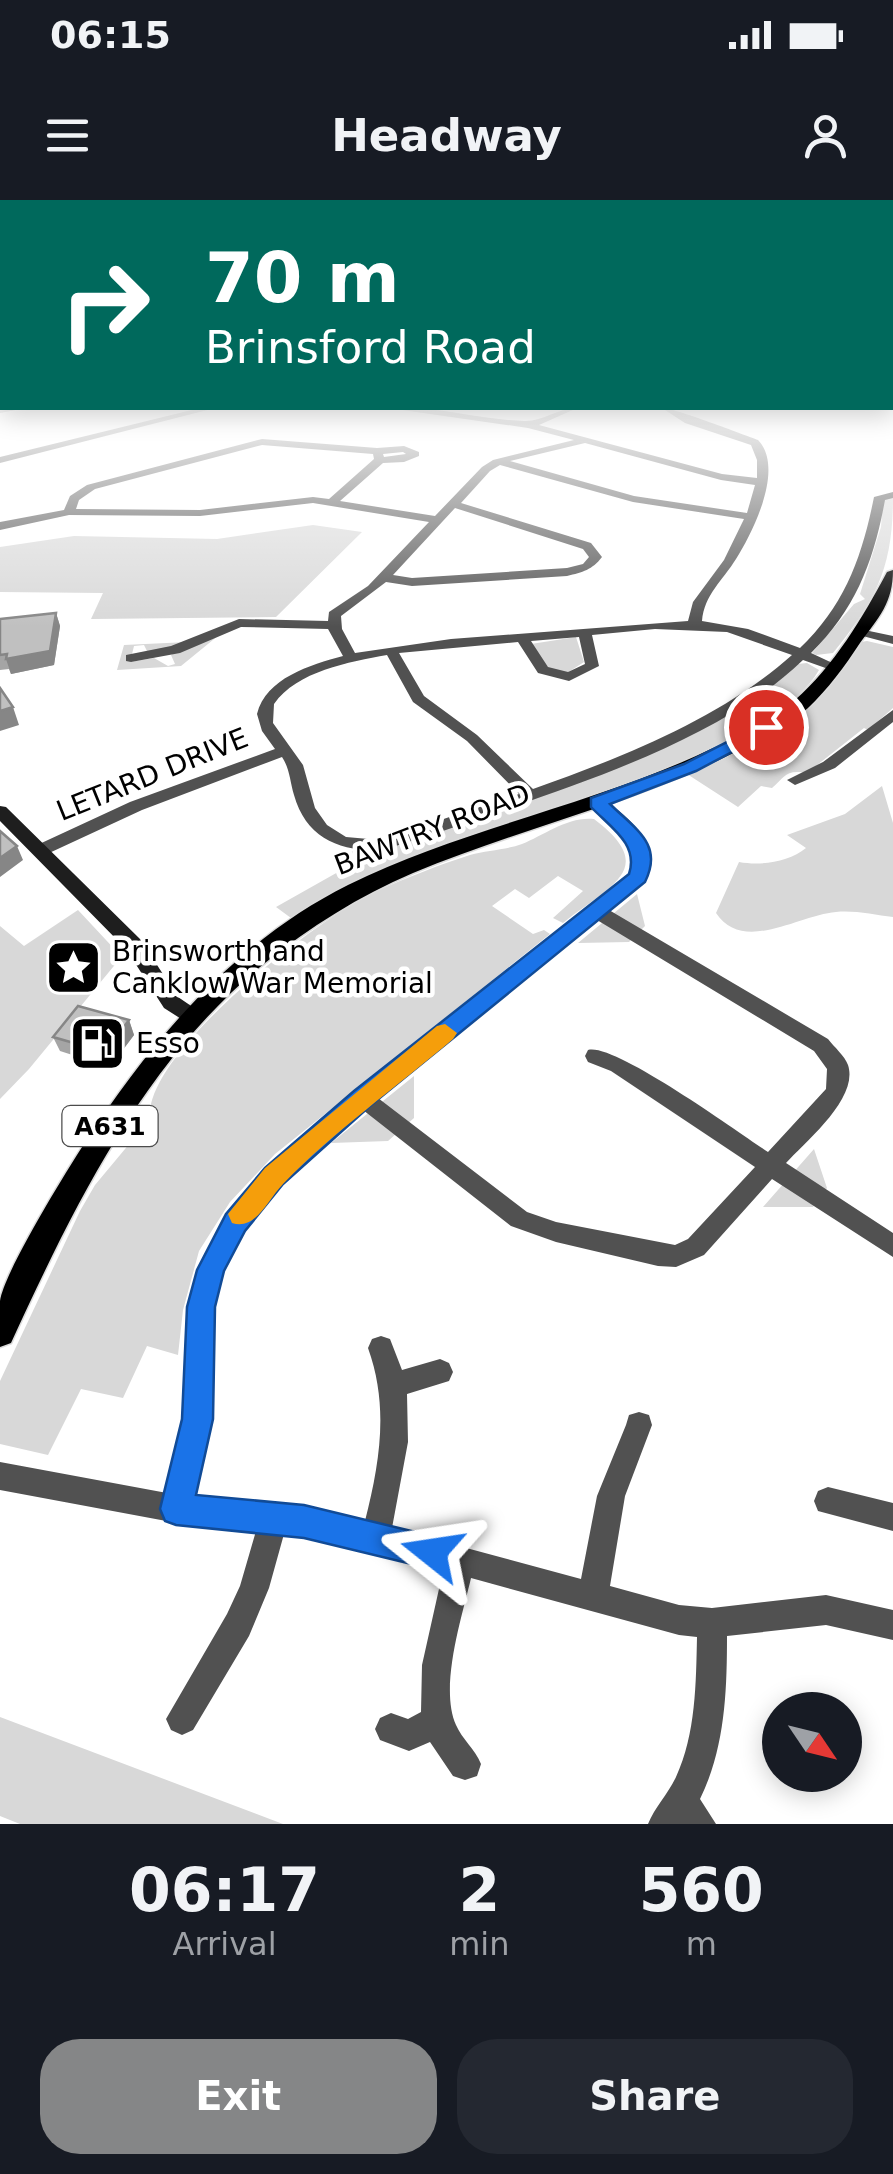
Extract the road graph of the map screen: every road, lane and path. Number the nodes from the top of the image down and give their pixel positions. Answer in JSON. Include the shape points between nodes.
{"nodes":[{"id":1,"x":133,"y":476,"type":"edge"},
{"id":2,"x":358,"y":476,"type":"edge"},
{"id":3,"x":483,"y":476,"type":"edge"},
{"id":4,"x":552,"y":476,"type":"edge"},
{"id":5,"x":717,"y":476,"type":"edge"},
{"id":6,"x":761,"y":476,"type":"edge"},
{"id":7,"x":762,"y":482,"type":"junction"},
{"id":8,"x":893,"y":495,"type":"edge"},
{"id":9,"x":332,"y":502,"type":"junction"},
{"id":10,"x":454,"y":504,"type":"junction"},
{"id":11,"x":69,"y":512,"type":"junction"},
{"id":12,"x":751,"y":517,"type":"junction"},
{"id":13,"x":438,"y":520,"type":"junction"},
{"id":14,"x":0,"y":526,"type":"edge"},
{"id":15,"x":893,"y":575,"type":"edge"},
{"id":16,"x":384,"y":578,"type":"junction"},
{"id":17,"x":333,"y":624,"type":"junction"},
{"id":18,"x":695,"y":625,"type":"junction"},
{"id":19,"x":585,"y":632,"type":"junction"},
{"id":20,"x":860,"y":632,"type":"junction"},
{"id":21,"x":522,"y":638,"type":"junction"},
{"id":22,"x":893,"y":640,"type":"edge"},
{"id":23,"x":391,"y":651,"type":"junction"},
{"id":24,"x":801,"y":655,"type":"junction"},
{"id":25,"x":131,"y":658,"type":"dead end"},
{"id":26,"x":352,"y":659,"type":"junction"},
{"id":27,"x":834,"y":666,"type":"junction"},
{"id":28,"x":893,"y":715,"type":"edge"},
{"id":29,"x":284,"y":750,"type":"junction"},
{"id":30,"x":795,"y":780,"type":"dead end"},
{"id":31,"x":530,"y":794,"type":"junction"},
{"id":32,"x":597,"y":802,"type":"junction"},
{"id":33,"x":0,"y":812,"type":"edge"},
{"id":34,"x":41,"y":850,"type":"junction"},
{"id":35,"x":598,"y":912,"type":"junction"},
{"id":36,"x":194,"y":1018,"type":"junction"},
{"id":37,"x":595,"y":1056,"type":"dead end"},
{"id":38,"x":363,"y":1098,"type":"junction"},
{"id":39,"x":772,"y":1166,"type":"junction"},
{"id":40,"x":893,"y":1246,"type":"edge"},
{"id":41,"x":0,"y":1332,"type":"edge"},
{"id":42,"x":381,"y":1348,"type":"dead end"},
{"id":43,"x":440,"y":1372,"type":"dead end"},
{"id":44,"x":394,"y":1385,"type":"junction"},
{"id":45,"x":638,"y":1425,"type":"dead end"},
{"id":46,"x":0,"y":1476,"type":"edge"},
{"id":47,"x":828,"y":1501,"type":"dead end"},
{"id":48,"x":176,"y":1509,"type":"junction"},
{"id":49,"x":893,"y":1517,"type":"edge"},
{"id":50,"x":274,"y":1518,"type":"junction"},
{"id":51,"x":376,"y":1537,"type":"junction"},
{"id":52,"x":460,"y":1560,"type":"junction"},
{"id":53,"x":592,"y":1596,"type":"junction"},
{"id":54,"x":712,"y":1624,"type":"junction"},
{"id":55,"x":893,"y":1625,"type":"edge"},
{"id":56,"x":182,"y":1719,"type":"dead end"},
{"id":57,"x":438,"y":1722,"type":"junction"},
{"id":58,"x":390,"y":1729,"type":"dead end"},
{"id":59,"x":465,"y":1764,"type":"dead end"},
{"id":60,"x":682,"y":1817,"type":"edge"}],
"edges":[{"from":1,"to":11,"type":"street","via":[[91,487],[74,498]]},
{"from":2,"to":9,"type":"street"},
{"from":3,"to":10,"type":"street"},
{"from":4,"to":12,"type":"street","via":[[633,498]]},
{"from":5,"to":7,"type":"street"},
{"from":6,"to":7,"type":"street"},
{"from":7,"to":12,"type":"street"},
{"from":8,"to":24,"type":"street","name":"BAWTRY ROAD","via":[[880,497],[851,600]]},
{"from":9,"to":11,"type":"street","via":[[200,513]]},
{"from":9,"to":13,"type":"street"},
{"from":10,"to":13,"type":"street"},
{"from":10,"to":16,"type":"street","via":[[587,546],[596,557],[567,572]]},
{"from":11,"to":14,"type":"street"},
{"from":12,"to":18,"type":"street","via":[[724,569],[699,599]]},
{"from":13,"to":16,"type":"street"},
{"from":15,"to":20,"type":"main road","name":"BAWTRY ROAD","number":"A631"},
{"from":16,"to":17,"type":"street","via":[[338,610]]},
{"from":17,"to":25,"type":"street","via":[[239,623],[175,650]]},
{"from":17,"to":26,"type":"street"},
{"from":18,"to":19,"type":"street"},
{"from":18,"to":24,"type":"street","via":[[730,629]]},
{"from":19,"to":21,"type":"street"},
{"from":19,"to":21,"type":"street","via":[[592,666],[569,677],[543,670]]},
{"from":20,"to":22,"type":"street"},
{"from":20,"to":27,"type":"main road","name":"BAWTRY ROAD","number":"A631"},
{"from":21,"to":23,"type":"street"},
{"from":23,"to":26,"type":"street"},
{"from":23,"to":31,"type":"street","via":[[418,699],[472,738]]},
{"from":24,"to":27,"type":"street"},
{"from":24,"to":31,"type":"street","name":"BAWTRY ROAD","via":[[693,726]]},
{"from":26,"to":29,"type":"street","via":[[301,674],[268,701],[267,730]]},
{"from":27,"to":32,"type":"main road","name":"BAWTRY ROAD","number":"A631","via":[[803,702],[766,727],[690,768]]},
{"from":28,"to":30,"type":"street","via":[[829,766]]},
{"from":29,"to":31,"type":"street","name":"BAWTRY ROAD","via":[[297,769],[311,819],[327,837],[352,846],[381,845]]},
{"from":29,"to":34,"type":"street","name":"LETARD DRIVE"},
{"from":32,"to":35,"type":"street","via":[[631,834],[644,860],[638,877]]},
{"from":32,"to":36,"type":"main road","name":"BAWTRY ROAD","number":"A631","via":[[347,894],[280,938]]},
{"from":33,"to":34,"type":"street"},
{"from":34,"to":36,"type":"street","via":[[133,944],[173,1008]]},
{"from":35,"to":38,"type":"street"},
{"from":35,"to":39,"type":"street","via":[[831,1054],[837,1092]]},
{"from":36,"to":41,"type":"main road","name":"BAWTRY ROAD","number":"A631","via":[[155,1059],[101,1140]]},
{"from":37,"to":39,"type":"street"},
{"from":38,"to":39,"type":"street","via":[[519,1218],[658,1255],[689,1252]]},
{"from":38,"to":48,"type":"street","via":[[274,1176],[222,1244],[201,1307],[198,1419]]},
{"from":39,"to":40,"type":"street"},
{"from":42,"to":44,"type":"street"},
{"from":43,"to":44,"type":"street"},
{"from":44,"to":51,"type":"street","via":[[391,1471]]},
{"from":45,"to":53,"type":"street","via":[[611,1496]]},
{"from":46,"to":48,"type":"street"},
{"from":47,"to":49,"type":"street"},
{"from":48,"to":50,"type":"street"},
{"from":50,"to":51,"type":"street"},
{"from":50,"to":56,"type":"street","via":[[238,1625]]},
{"from":51,"to":52,"type":"street"},
{"from":52,"to":53,"type":"street"},
{"from":52,"to":57,"type":"street","via":[[441,1654]]},
{"from":53,"to":54,"type":"street"},
{"from":54,"to":55,"type":"street","via":[[826,1610]]},
{"from":54,"to":60,"type":"street","via":[[708,1720]]},
{"from":57,"to":58,"type":"street","via":[[409,1735]]},
{"from":57,"to":59,"type":"street"}]}
